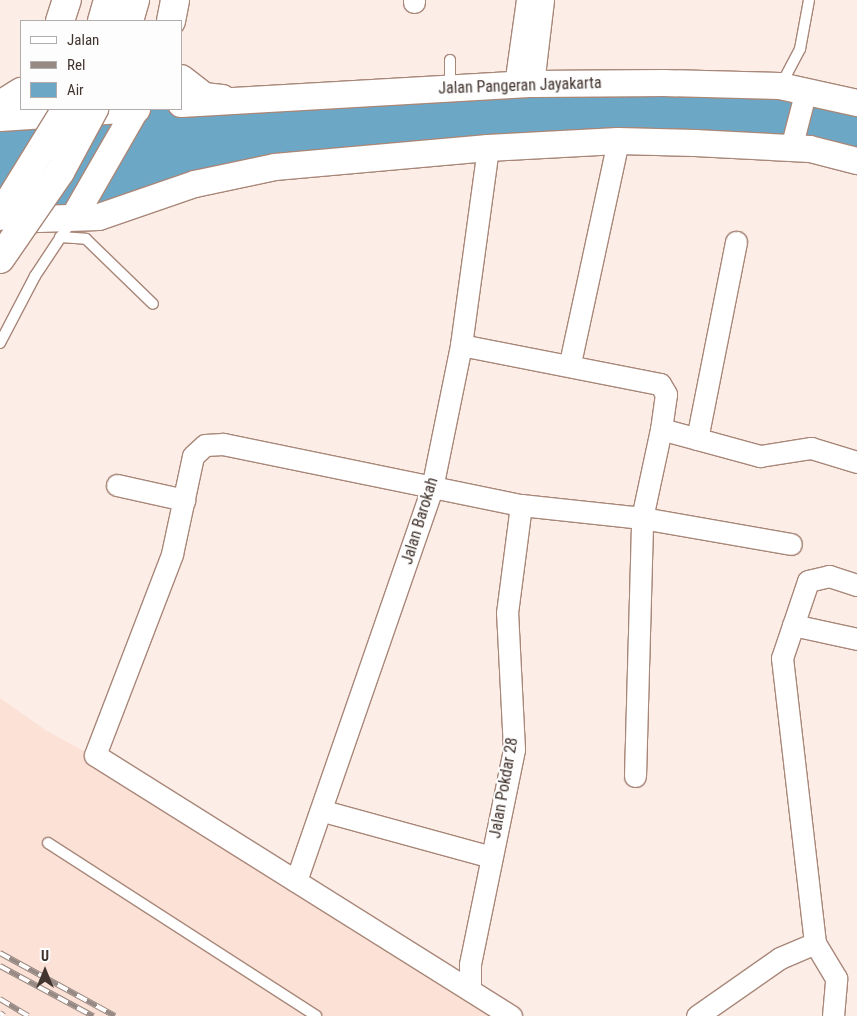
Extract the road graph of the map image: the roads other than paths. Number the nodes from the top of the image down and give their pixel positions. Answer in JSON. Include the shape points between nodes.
{"nodes":[{"id":1,"x":108,"y":0,"type":"edge"},
{"id":2,"x":135,"y":0,"type":"edge"},
{"id":3,"x":175,"y":0,"type":"edge"},
{"id":4,"x":527,"y":0,"type":"edge"},
{"id":5,"x":543,"y":0,"type":"edge"},
{"id":6,"x":809,"y":0,"type":"edge"},
{"id":7,"x":102,"y":20,"type":"edge"},
{"id":8,"x":129,"y":20,"type":"edge"},
{"id":9,"x":170,"y":20,"type":"edge"},
{"id":10,"x":450,"y":60,"type":"dead end"},
{"id":11,"x":182,"y":80,"type":"edge"},
{"id":12,"x":524,"y":84,"type":"junction"},
{"id":13,"x":780,"y":86,"type":"junction"},
{"id":14,"x":450,"y":88,"type":"junction"},
{"id":15,"x":806,"y":90,"type":"junction"},
{"id":16,"x":20,"y":93,"type":"edge"},
{"id":17,"x":222,"y":99,"type":"junction"},
{"id":18,"x":857,"y":102,"type":"edge"},
{"id":19,"x":182,"y":104,"type":"edge"},
{"id":20,"x":0,"y":105,"type":"edge"},
{"id":21,"x":65,"y":110,"type":"edge"},
{"id":22,"x":93,"y":110,"type":"edge"},
{"id":23,"x":134,"y":112,"type":"edge"},
{"id":24,"x":0,"y":118,"type":"edge"},
{"id":25,"x":618,"y":141,"type":"junction"},
{"id":26,"x":488,"y":148,"type":"junction"},
{"id":27,"x":790,"y":148,"type":"junction"},
{"id":28,"x":857,"y":161,"type":"edge"},
{"id":29,"x":0,"y":216,"type":"edge"},
{"id":30,"x":0,"y":220,"type":"edge"},
{"id":31,"x":67,"y":227,"type":"junction"},
{"id":32,"x":736,"y":242,"type":"dead end"},
{"id":33,"x":0,"y":259,"type":"edge"},
{"id":34,"x":153,"y":304,"type":"dead end"},
{"id":35,"x":0,"y":343,"type":"edge"},
{"id":36,"x":461,"y":345,"type":"junction"},
{"id":37,"x":570,"y":363,"type":"junction"},
{"id":38,"x":661,"y":429,"type":"junction"},
{"id":39,"x":698,"y":439,"type":"junction"},
{"id":40,"x":857,"y":462,"type":"edge"},
{"id":41,"x":117,"y":485,"type":"dead end"},
{"id":42,"x":432,"y":488,"type":"junction"},
{"id":43,"x":184,"y":500,"type":"junction"},
{"id":44,"x":521,"y":505,"type":"junction"},
{"id":45,"x":642,"y":518,"type":"junction"},
{"id":46,"x":790,"y":544,"type":"dead end"},
{"id":47,"x":857,"y":585,"type":"edge"},
{"id":48,"x":793,"y":626,"type":"junction"},
{"id":49,"x":857,"y":639,"type":"edge"},
{"id":50,"x":635,"y":776,"type":"dead end"},
{"id":51,"x":323,"y":810,"type":"junction"},
{"id":52,"x":48,"y":843,"type":"dead end"},
{"id":53,"x":491,"y":857,"type":"junction"},
{"id":54,"x":296,"y":881,"type":"junction"},
{"id":55,"x":815,"y":943,"type":"junction"},
{"id":56,"x":470,"y":990,"type":"junction"},
{"id":57,"x":316,"y":1016,"type":"edge"},
{"id":58,"x":512,"y":1016,"type":"edge"},
{"id":59,"x":697,"y":1016,"type":"edge"},
{"id":60,"x":833,"y":1016,"type":"edge"}],
"edges":[{"from":1,"to":7,"type":"main road"},
{"from":2,"to":8,"type":"main road"},
{"from":3,"to":9,"type":"main road"},
{"from":4,"to":12,"type":"street"},
{"from":5,"to":12,"type":"street"},
{"from":6,"to":13,"type":"lane","via":[[800,49]]},
{"from":10,"to":14,"type":"lane"},
{"from":11,"to":17,"type":"main road","via":[[204,97]]},
{"from":12,"to":13,"type":"street","name":"Jalan Pangeran Jayakarta"},
{"from":12,"to":14,"type":"street","name":"Jalan Pangeran Jayakarta"},
{"from":13,"to":15,"type":"street","name":"Jalan Pangeran Jayakarta"},
{"from":14,"to":17,"type":"street","name":"Jalan Pangeran Jayakarta"},
{"from":15,"to":18,"type":"street","name":"Jalan Pangeran Jayakarta"},
{"from":15,"to":27,"type":"street"},
{"from":16,"to":20,"type":"main road"},
{"from":17,"to":19,"type":"street","name":"Jalan Pangeran Jayakarta"},
{"from":21,"to":29,"type":"main road","bridge":true},
{"from":22,"to":33,"type":"main road","bridge":true,"via":[[60,172]]},
{"from":23,"to":24,"type":"street"},
{"from":23,"to":31,"type":"street"},
{"from":25,"to":26,"type":"street"},
{"from":25,"to":27,"type":"street"},
{"from":25,"to":37,"type":"street"},
{"from":26,"to":31,"type":"street","via":[[275,167],[195,184]]},
{"from":26,"to":36,"type":"street","name":"Jalan Barokah"},
{"from":27,"to":28,"type":"street"},
{"from":30,"to":31,"type":"street"},
{"from":31,"to":34,"type":"lane","via":[[86,239]]},
{"from":31,"to":35,"type":"lane"},
{"from":32,"to":39,"type":"street"},
{"from":36,"to":37,"type":"street"},
{"from":36,"to":42,"type":"street","name":"Jalan Barokah"},
{"from":37,"to":38,"type":"street","via":[[660,384],[666,394]]},
{"from":38,"to":39,"type":"street"},
{"from":38,"to":45,"type":"street"},
{"from":39,"to":40,"type":"street","via":[[760,456],[812,448]]},
{"from":41,"to":43,"type":"street"},
{"from":42,"to":43,"type":"street","via":[[223,444],[204,445],[193,456]]},
{"from":42,"to":44,"type":"street"},
{"from":42,"to":51,"type":"street","name":"Jalan Barokah"},
{"from":43,"to":54,"type":"street","via":[[172,554],[95,755]]},
{"from":44,"to":45,"type":"street"},
{"from":44,"to":53,"type":"street","name":"Jalan Pokdar 28","via":[[507,613],[514,749]]},
{"from":45,"to":46,"type":"street"},
{"from":45,"to":50,"type":"street"},
{"from":47,"to":48,"type":"street","via":[[829,576],[815,577],[796,607]]},
{"from":48,"to":49,"type":"street"},
{"from":48,"to":55,"type":"street","via":[[782,658]]},
{"from":51,"to":53,"type":"street"},
{"from":51,"to":54,"type":"street","name":"Jalan Barokah"},
{"from":52,"to":57,"type":"lane"},
{"from":53,"to":56,"type":"street","name":"Jalan Pokdar 28","via":[[470,964]]},
{"from":54,"to":56,"type":"street"},
{"from":55,"to":59,"type":"street","via":[[780,958]]},
{"from":55,"to":60,"type":"street","via":[[833,968]]},
{"from":56,"to":58,"type":"street"}]}
